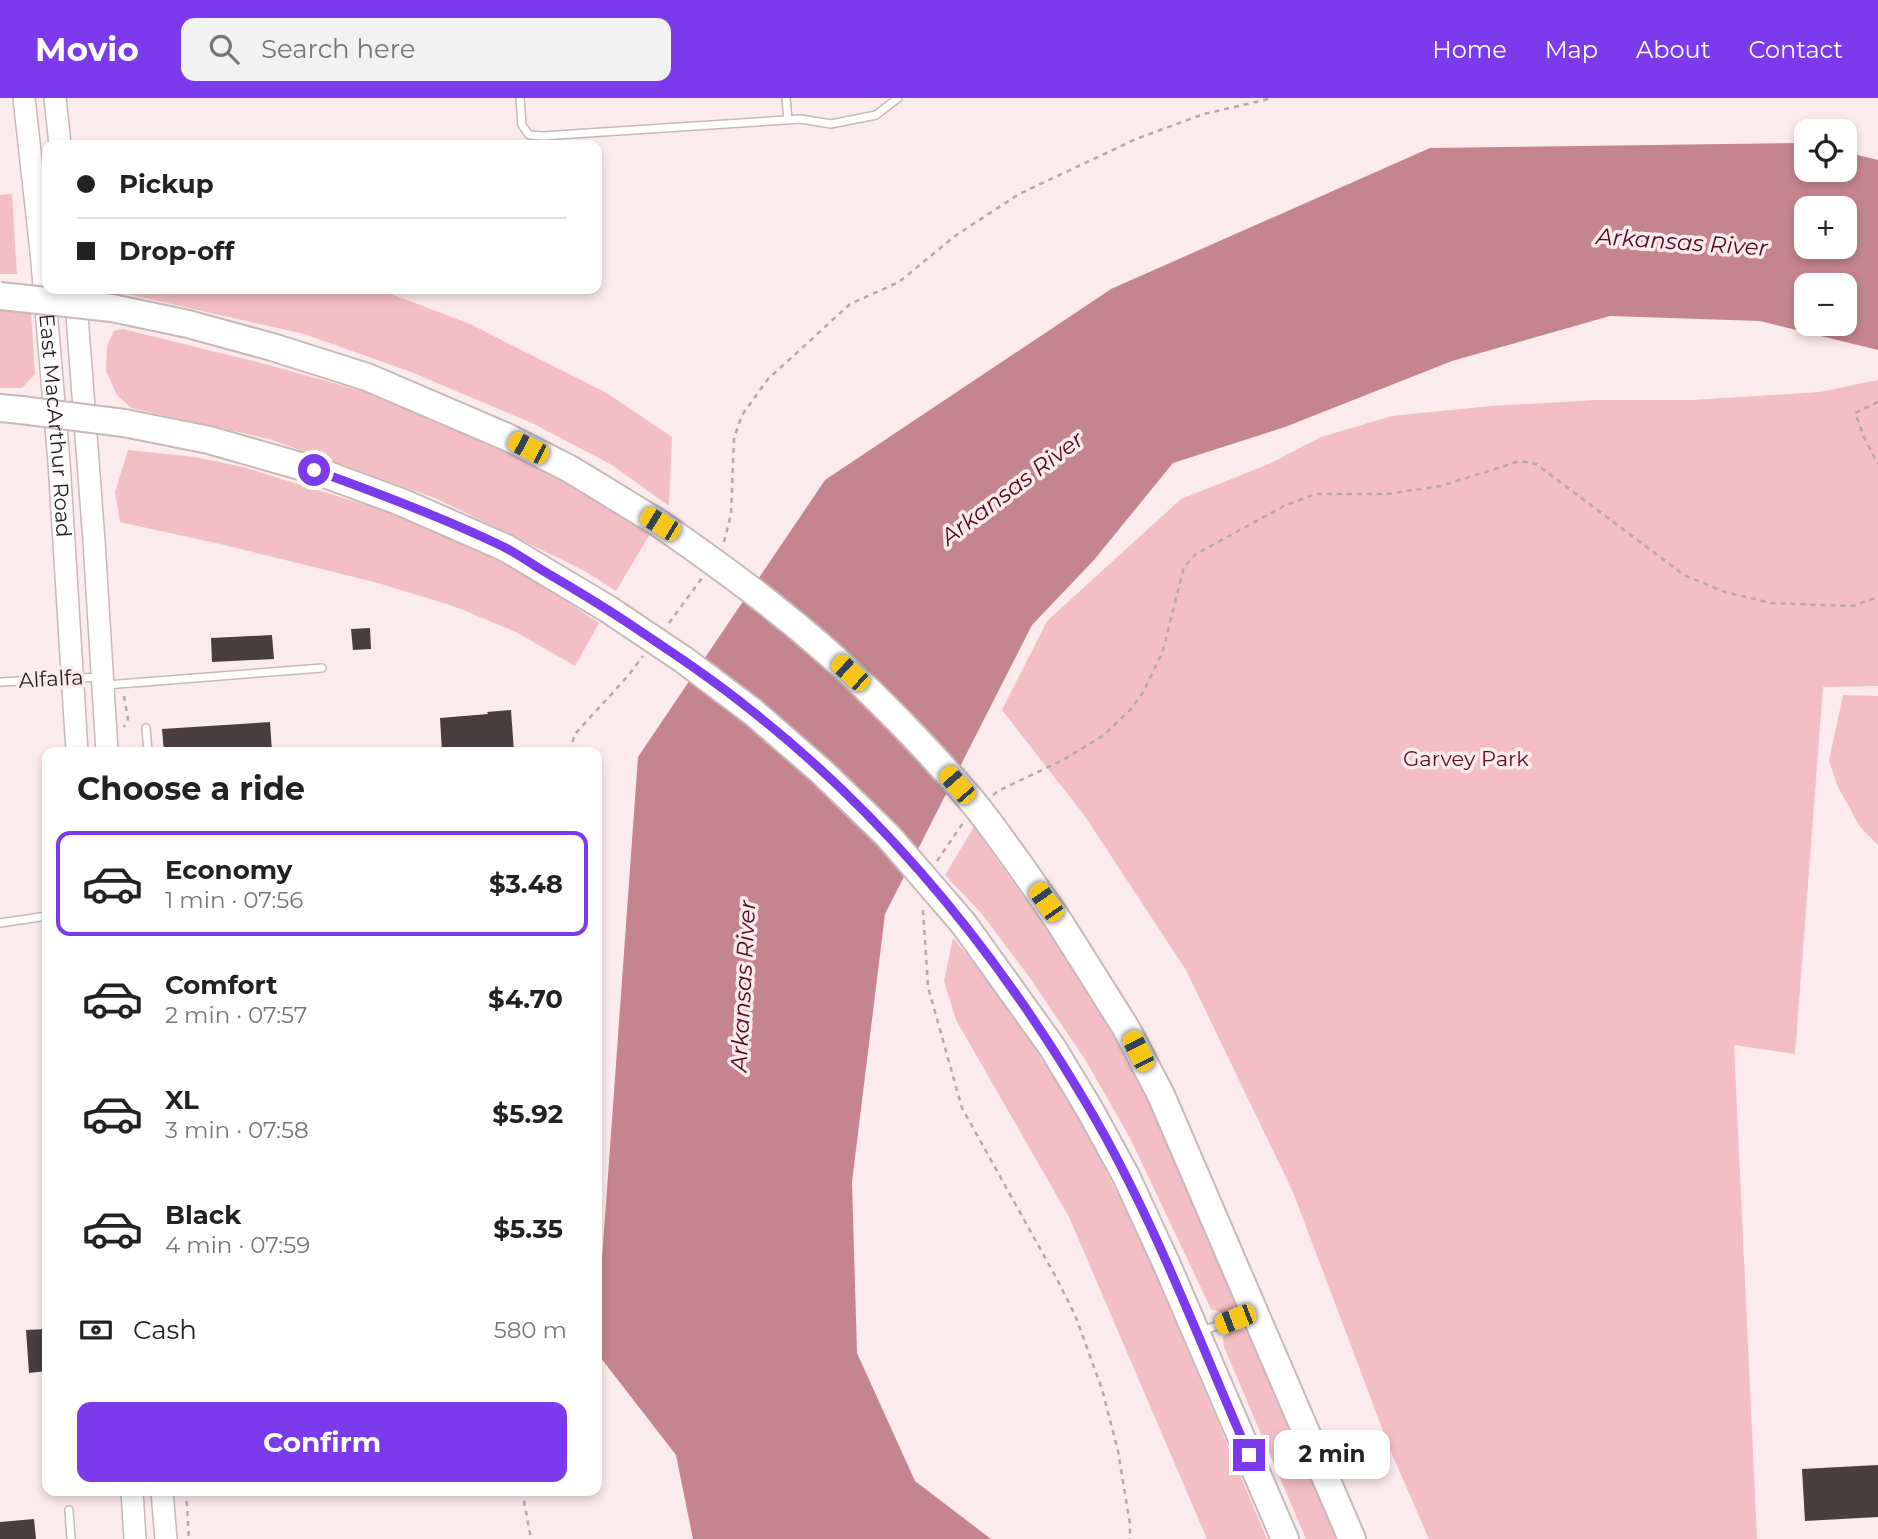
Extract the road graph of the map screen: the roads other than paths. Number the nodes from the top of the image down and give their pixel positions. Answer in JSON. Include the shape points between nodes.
{"nodes":[{"id":1,"x":24,"y":98,"type":"edge"},
{"id":2,"x":55,"y":98,"type":"edge"},
{"id":3,"x":520,"y":98,"type":"edge"},
{"id":4,"x":786,"y":98,"type":"edge"},
{"id":5,"x":898,"y":98,"type":"edge"},
{"id":6,"x":788,"y":120,"type":"junction"},
{"id":7,"x":59,"y":140,"type":"edge"},
{"id":8,"x":42,"y":263,"type":"edge"},
{"id":9,"x":45,"y":294,"type":"edge"},
{"id":10,"x":75,"y":294,"type":"edge"},
{"id":11,"x":0,"y":296,"type":"edge"},
{"id":12,"x":10,"y":409,"type":"edge"},
{"id":13,"x":322,"y":668,"type":"dead end"},
{"id":14,"x":72,"y":679,"type":"junction"},
{"id":15,"x":102,"y":681,"type":"junction"},
{"id":16,"x":0,"y":682,"type":"edge"},
{"id":17,"x":146,"y":728,"type":"dead end"},
{"id":18,"x":77,"y":747,"type":"edge"},
{"id":19,"x":107,"y":747,"type":"edge"},
{"id":20,"x":148,"y":747,"type":"edge"},
{"id":21,"x":42,"y":917,"type":"edge"},
{"id":22,"x":0,"y":923,"type":"edge"},
{"id":23,"x":1255,"y":1311,"type":"junction"},
{"id":24,"x":1196,"y":1334,"type":"junction"},
{"id":25,"x":132,"y":1496,"type":"edge"},
{"id":26,"x":162,"y":1496,"type":"edge"},
{"id":27,"x":69,"y":1510,"type":"dead end"},
{"id":28,"x":71,"y":1539,"type":"edge"},
{"id":29,"x":135,"y":1539,"type":"edge"},
{"id":30,"x":166,"y":1539,"type":"edge"},
{"id":31,"x":1285,"y":1539,"type":"edge"},
{"id":32,"x":1352,"y":1539,"type":"edge"}],
"edges":[{"from":1,"to":8,"type":"street","name":"East MacArthur Road"},
{"from":2,"to":7,"type":"street"},
{"from":3,"to":6,"type":"lane","via":[[522,125],[529,135],[541,136]]},
{"from":4,"to":6,"type":"lane"},
{"from":5,"to":6,"type":"lane","via":[[876,115],[831,124]]},
{"from":9,"to":14,"type":"street","name":"East MacArthur Road"},
{"from":10,"to":15,"type":"street","name":"East MacArthur Road"},
{"from":11,"to":23,"type":"highway","bridge":true,"via":[[112,308],[188,324],[367,377],[570,469],[733,575],[866,687],[974,803],[1017,861],[1126,1028],[1161,1095]]},
{"from":12,"to":24,"type":"highway","bridge":true,"via":[[124,423],[222,444],[314,470],[401,502],[506,548],[608,609],[753,712],[888,836],[963,923],[1052,1047],[1126,1176]]},
{"from":13,"to":15,"type":"lane","name":"Alfalfa"},
{"from":14,"to":15,"type":"lane","name":"Alfalfa"},
{"from":14,"to":16,"type":"lane","name":"Alfalfa"},
{"from":14,"to":18,"type":"street","name":"East MacArthur Road"},
{"from":15,"to":19,"type":"street","name":"East MacArthur Road"},
{"from":17,"to":20,"type":"lane"},
{"from":21,"to":22,"type":"lane"},
{"from":23,"to":24,"type":"lane"},
{"from":23,"to":32,"type":"highway"},
{"from":24,"to":31,"type":"highway"},
{"from":25,"to":29,"type":"street"},
{"from":26,"to":30,"type":"street"},
{"from":27,"to":28,"type":"lane"}]}
